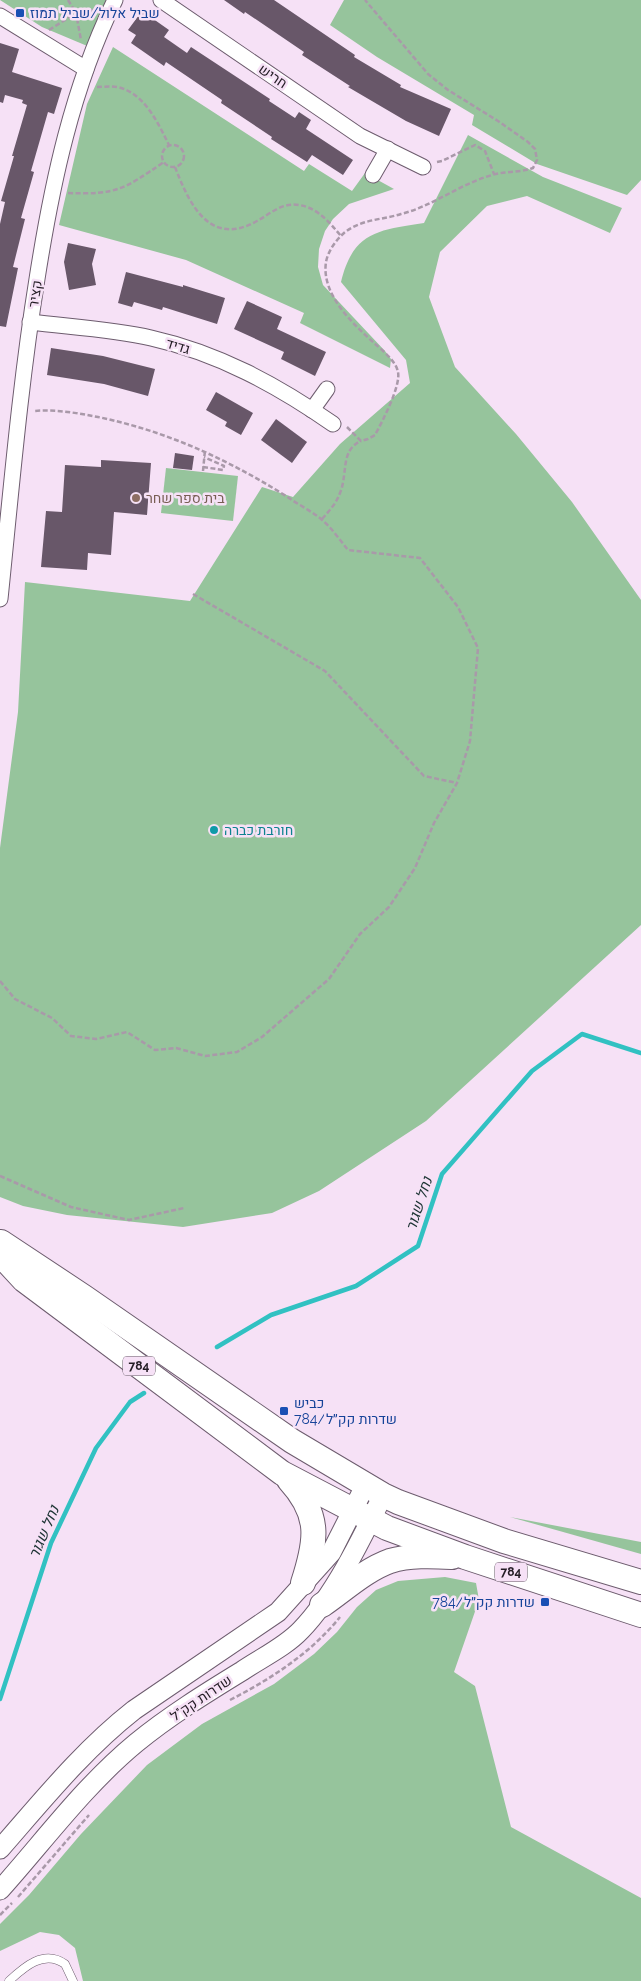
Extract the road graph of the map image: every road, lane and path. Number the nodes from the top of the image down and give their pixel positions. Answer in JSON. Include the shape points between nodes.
{"nodes":[{"id":1,"x":68,"y":0,"type":"edge"},
{"id":2,"x":116,"y":0,"type":"edge"},
{"id":3,"x":161,"y":0,"type":"edge"},
{"id":4,"x":365,"y":0,"type":"edge"},
{"id":5,"x":76,"y":13,"type":"junction"},
{"id":6,"x":0,"y":16,"type":"edge"},
{"id":7,"x":36,"y":38,"type":"junction"},
{"id":8,"x":81,"y":41,"type":"dead end"},
{"id":9,"x":86,"y":69,"type":"junction"},
{"id":10,"x":80,"y":86,"type":"junction"},
{"id":11,"x":169,"y":145,"type":"junction"},
{"id":12,"x":388,"y":149,"type":"junction"},
{"id":13,"x":164,"y":162,"type":"junction"},
{"id":14,"x":175,"y":167,"type":"junction"},
{"id":15,"x":423,"y":167,"type":"joint"},
{"id":16,"x":494,"y":174,"type":"junction"},
{"id":17,"x":373,"y":175,"type":"dead end"},
{"id":18,"x":52,"y":192,"type":"junction"},
{"id":19,"x":342,"y":236,"type":"junction"},
{"id":20,"x":30,"y":322,"type":"junction"},
{"id":21,"x":327,"y":389,"type":"dead end"},
{"id":22,"x":312,"y":410,"type":"junction"},
{"id":23,"x":20,"y":411,"type":"junction"},
{"id":24,"x":332,"y":424,"type":"joint"},
{"id":25,"x":361,"y":441,"type":"junction"},
{"id":26,"x":205,"y":450,"type":"junction"},
{"id":27,"x":204,"y":456,"type":"junction"},
{"id":28,"x":322,"y":519,"type":"junction"},
{"id":29,"x":193,"y":594,"type":"dead end"},
{"id":30,"x":0,"y":599,"type":"edge"},
{"id":31,"x":457,"y":783,"type":"junction"},
{"id":32,"x":0,"y":981,"type":"edge"},
{"id":33,"x":0,"y":1176,"type":"edge"},
{"id":34,"x":184,"y":1208,"type":"dead end"},
{"id":35,"x":0,"y":1241,"type":"edge"},
{"id":36,"x":0,"y":1254,"type":"edge"},
{"id":37,"x":282,"y":1473,"type":"junction"},
{"id":38,"x":374,"y":1490,"type":"junction"},
{"id":39,"x":362,"y":1515,"type":"junction"},
{"id":40,"x":465,"y":1557,"type":"junction"},
{"id":41,"x":641,"y":1582,"type":"edge"},
{"id":42,"x":303,"y":1583,"type":"junction"},
{"id":43,"x":333,"y":1609,"type":"junction"},
{"id":44,"x":641,"y":1615,"type":"edge"},
{"id":45,"x":225,"y":1702,"type":"dead end"},
{"id":46,"x":95,"y":1808,"type":"dead end"},
{"id":47,"x":0,"y":1850,"type":"edge"},
{"id":48,"x":0,"y":1890,"type":"edge"},
{"id":49,"x":0,"y":1915,"type":"edge"},
{"id":50,"x":19,"y":1978,"type":"edge"},
{"id":51,"x":9,"y":1981,"type":"edge"},
{"id":52,"x":73,"y":1981,"type":"edge"}],
"edges":[{"from":1,"to":5,"type":"path"},
{"from":2,"to":9,"type":"street","name":"קציר"},
{"from":3,"to":12,"type":"street","name":"חריש","via":[[360,136]]},
{"from":4,"to":16,"type":"path","via":[[428,74],[535,149],[537,160],[532,168]]},
{"from":5,"to":7,"type":"path"},
{"from":5,"to":8,"type":"path"},
{"from":6,"to":7,"type":"street"},
{"from":7,"to":9,"type":"street"},
{"from":9,"to":10,"type":"street","name":"קציר"},
{"from":10,"to":11,"type":"path","via":[[126,90],[138,98],[156,120]]},
{"from":10,"to":18,"type":"street","name":"קציר"},
{"from":11,"to":13,"type":"path","via":[[162,152]]},
{"from":11,"to":14,"type":"path","via":[[178,146],[183,152],[182,163]]},
{"from":12,"to":15,"type":"street","name":"חריש"},
{"from":12,"to":17,"type":"street"},
{"from":13,"to":14,"type":"path"},
{"from":13,"to":18,"type":"path","via":[[128,186],[116,190],[93,194]]},
{"from":14,"to":19,"type":"path","via":[[194,209],[213,224],[241,228],[284,205],[298,204],[324,216]]},
{"from":15,"to":16,"type":"path","via":[[475,145],[484,151]]},
{"from":16,"to":19,"type":"path","via":[[412,211],[364,223]]},
{"from":18,"to":20,"type":"street","name":"קציר"},
{"from":19,"to":25,"type":"path","via":[[332,246],[326,260],[325,277],[332,295],[398,372],[398,382],[380,426],[375,435]]},
{"from":20,"to":22,"type":"street","name":"גדיד","via":[[132,334],[191,349],[269,383]]},
{"from":20,"to":23,"type":"street","name":"קציר"},
{"from":21,"to":22,"type":"street"},
{"from":22,"to":24,"type":"street","name":"גדיד"},
{"from":23,"to":26,"type":"path","via":[[77,413],[127,423]]},
{"from":23,"to":30,"type":"street","name":"קציר"},
{"from":24,"to":25,"type":"path","via":[[340,420]]},
{"from":25,"to":28,"type":"path","via":[[349,448],[340,493],[333,508]]},
{"from":26,"to":27,"type":"path"},
{"from":26,"to":28,"type":"path"},
{"from":27,"to":27,"type":"path","via":[[224,466],[223,470],[203,469]]},
{"from":28,"to":31,"type":"path","via":[[348,550],[420,558],[458,607],[478,648],[470,740]]},
{"from":29,"to":31,"type":"path","via":[[325,671],[424,776]]},
{"from":31,"to":32,"type":"path","via":[[434,823],[415,868],[390,907],[360,934],[330,979],[262,1037],[236,1052],[205,1056],[176,1048],[155,1050],[127,1032],[96,1039],[71,1036],[52,1018],[15,999]]},
{"from":33,"to":34,"type":"path","via":[[71,1207],[129,1220]]},
{"from":35,"to":38,"type":"main road","number":"784","via":[[292,1441]]},
{"from":36,"to":37,"type":"main road","number":"784","via":[[24,1280]]},
{"from":37,"to":39,"type":"main road","number":"784"},
{"from":37,"to":42,"type":"main road","via":[[306,1502],[313,1526],[313,1550]]},
{"from":38,"to":39,"type":"street","name":"שדרות קק\"ל"},
{"from":38,"to":41,"type":"main road","number":"784","via":[[504,1541]]},
{"from":39,"to":40,"type":"main road","number":"784"},
{"from":39,"to":42,"type":"street","name":"שדרות קק\"ל"},
{"from":39,"to":43,"type":"street","name":"שדרות קק\"ל"},
{"from":40,"to":43,"type":"main road","via":[[429,1556],[392,1561],[370,1571]]},
{"from":40,"to":44,"type":"main road","number":"784"},
{"from":42,"to":47,"type":"street","name":"שדרות קק\"ל","via":[[278,1612],[114,1725],[80,1757]]},
{"from":43,"to":45,"type":"path","via":[[314,1645],[269,1678]]},
{"from":43,"to":48,"type":"street","name":"שדרות קק\"ל","via":[[189,1704],[135,1744],[84,1793]]},
{"from":46,"to":49,"type":"path"},
{"from":50,"to":51,"type":"lane"},
{"from":50,"to":52,"type":"lane","via":[[33,1962],[50,1958],[64,1964]]}]}
